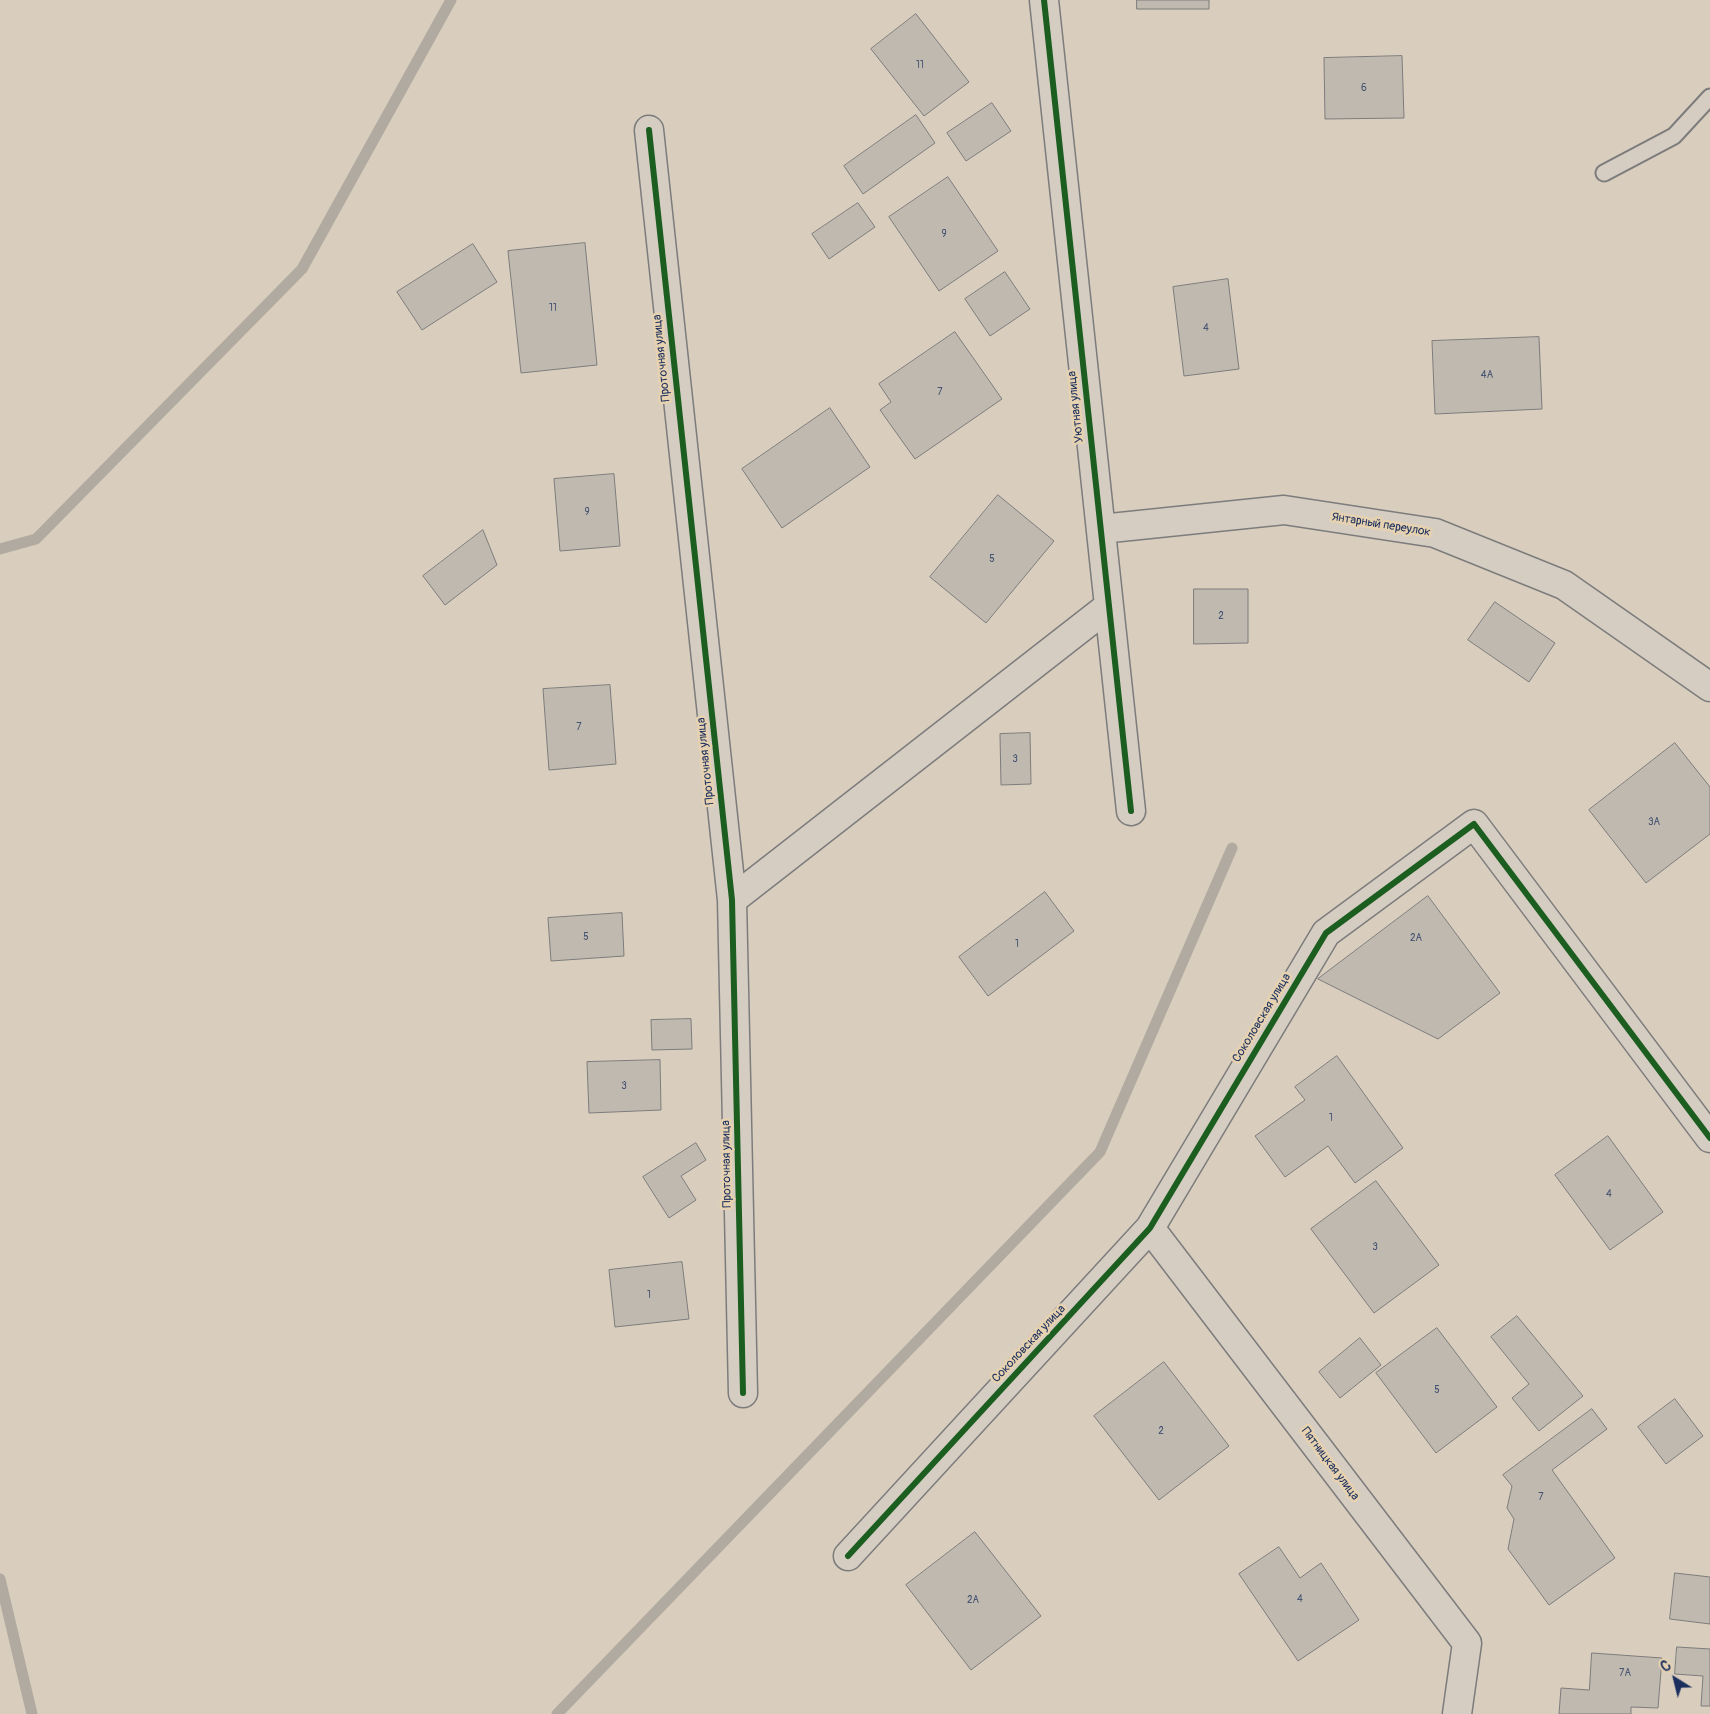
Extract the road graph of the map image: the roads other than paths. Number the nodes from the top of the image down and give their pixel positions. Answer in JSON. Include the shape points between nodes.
{"nodes":[{"id":1,"x":1044,"y":0,"type":"edge"},
{"id":2,"x":1710,"y":97,"type":"edge"},
{"id":3,"x":649,"y":130,"type":"dead end"},
{"id":4,"x":1604,"y":173,"type":"dead end"},
{"id":5,"x":1101,"y":529,"type":"junction"},
{"id":6,"x":1109,"y":606,"type":"junction"},
{"id":7,"x":1710,"y":687,"type":"edge"},
{"id":8,"x":1131,"y":811,"type":"dead end"},
{"id":9,"x":732,"y":900,"type":"junction"},
{"id":10,"x":1710,"y":1138,"type":"edge"},
{"id":11,"x":1150,"y":1228,"type":"junction"},
{"id":12,"x":743,"y":1393,"type":"dead end"},
{"id":13,"x":848,"y":1556,"type":"dead end"},
{"id":14,"x":1457,"y":1714,"type":"edge"}],
"edges":[{"from":1,"to":5,"type":"street","name":"Уютная улица"},
{"from":2,"to":4,"type":"lane","via":[[1674,136]]},
{"from":3,"to":9,"type":"street","name":"Проточная улица"},
{"from":5,"to":6,"type":"street","name":"Уютная улица"},
{"from":5,"to":7,"type":"street","name":"Янтарный переулок","via":[[1284,510],[1435,533],[1564,584]]},
{"from":6,"to":8,"type":"street","name":"Уютная улица"},
{"from":6,"to":9,"type":"street"},
{"from":9,"to":12,"type":"street","name":"Проточная улица"},
{"from":10,"to":11,"type":"street","name":"Соколовская улица","via":[[1474,824],[1326,933]]},
{"from":11,"to":13,"type":"street","name":"Соколовская улица"},
{"from":11,"to":14,"type":"street","name":"Пятницкая улица","via":[[1467,1643]]}]}
